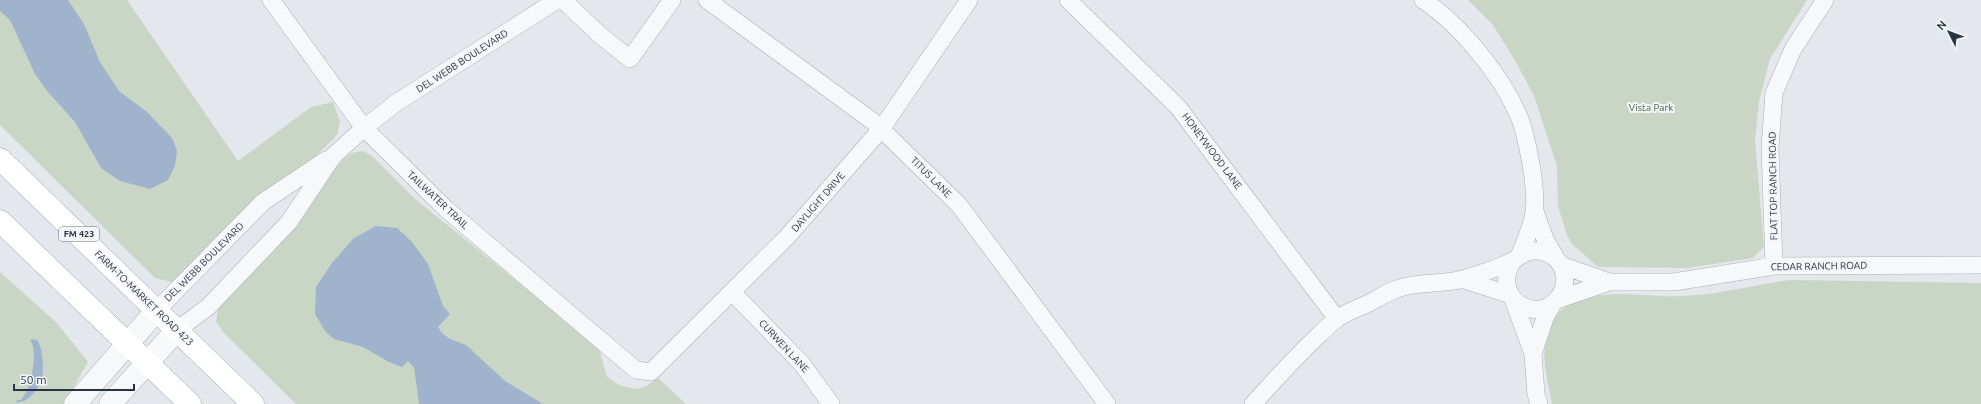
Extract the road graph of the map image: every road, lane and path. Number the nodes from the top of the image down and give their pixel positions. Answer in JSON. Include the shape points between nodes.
{"nodes":[{"id":1,"x":271,"y":0,"type":"edge"},
{"id":2,"x":557,"y":0,"type":"edge"},
{"id":3,"x":564,"y":0,"type":"edge"},
{"id":4,"x":672,"y":0,"type":"edge"},
{"id":5,"x":706,"y":0,"type":"edge"},
{"id":6,"x":969,"y":0,"type":"edge"},
{"id":7,"x":1068,"y":0,"type":"edge"},
{"id":8,"x":1423,"y":0,"type":"edge"},
{"id":9,"x":1825,"y":0,"type":"edge"},
{"id":10,"x":364,"y":128,"type":"junction"},
{"id":11,"x":882,"y":128,"type":"junction"},
{"id":12,"x":333,"y":156,"type":"junction"},
{"id":13,"x":0,"y":159,"type":"edge"},
{"id":14,"x":1534,"y":211,"type":"junction"},
{"id":15,"x":0,"y":221,"type":"edge"},
{"id":16,"x":1517,"y":258,"type":"junction"},
{"id":17,"x":1558,"y":262,"type":"junction"},
{"id":18,"x":1981,"y":265,"type":"edge"},
{"id":19,"x":1774,"y":266,"type":"junction"},
{"id":20,"x":1461,"y":279,"type":"junction"},
{"id":21,"x":1609,"y":282,"type":"junction"},
{"id":22,"x":732,"y":292,"type":"junction"},
{"id":23,"x":1512,"y":297,"type":"junction"},
{"id":24,"x":1555,"y":301,"type":"junction"},
{"id":25,"x":157,"y":310,"type":"junction"},
{"id":26,"x":1337,"y":319,"type":"junction"},
{"id":27,"x":177,"y":330,"type":"junction"},
{"id":28,"x":127,"y":344,"type":"junction"},
{"id":29,"x":1533,"y":354,"type":"junction"},
{"id":30,"x":146,"y":362,"type":"junction"},
{"id":31,"x":636,"y":370,"type":"joint"},
{"id":32,"x":75,"y":404,"type":"edge"},
{"id":33,"x":110,"y":404,"type":"edge"},
{"id":34,"x":190,"y":404,"type":"edge"},
{"id":35,"x":253,"y":404,"type":"edge"},
{"id":36,"x":831,"y":404,"type":"edge"},
{"id":37,"x":1107,"y":404,"type":"edge"},
{"id":38,"x":1253,"y":404,"type":"edge"},
{"id":39,"x":1539,"y":404,"type":"edge"}],
"edges":[{"from":1,"to":10,"type":"street","name":"TAILWATER TRAIL"},
{"from":2,"to":10,"type":"street","name":"DEL WEBB BOULEVARD","via":[[396,104]]},
{"from":3,"to":4,"type":"street","via":[[600,35],[630,59]]},
{"from":5,"to":11,"type":"street","name":"TITUS LANE"},
{"from":6,"to":11,"type":"street","name":"DAYLIGHT DRIVE"},
{"from":7,"to":26,"type":"street","name":"HONEYWOOD LANE","via":[[1178,107]]},
{"from":8,"to":14,"type":"street","via":[[1456,27],[1482,55],[1520,119],[1534,186]]},
{"from":9,"to":19,"type":"street","name":"FLAT TOP RANCH ROAD","via":[[1793,49],[1774,93],[1770,148]]},
{"from":10,"to":12,"type":"street","name":"DEL WEBB BOULEVARD"},
{"from":10,"to":31,"type":"street","name":"TAILWATER TRAIL","via":[[446,209]]},
{"from":11,"to":22,"type":"street","name":"DAYLIGHT DRIVE","via":[[787,237]]},
{"from":11,"to":37,"type":"street","name":"TITUS LANE","via":[[959,205]]},
{"from":12,"to":25,"type":"street","name":"DEL WEBB BOULEVARD","via":[[263,202]]},
{"from":12,"to":27,"type":"street","name":"DEL WEBB BOULEVARD","via":[[288,222],[208,307]]},
{"from":13,"to":25,"type":"main road","name":"FARM-TO-MARKET ROAD 423","number":"FM 423"},
{"from":14,"to":16,"type":"street","via":[[1532,223]]},
{"from":14,"to":17,"type":"street"},
{"from":15,"to":28,"type":"main road"},
{"from":16,"to":17,"type":"street","via":[[1525,252],[1538,250],[1550,254]]},
{"from":16,"to":20,"type":"street"},
{"from":16,"to":23,"type":"street","via":[[1510,265],[1506,277]]},
{"from":17,"to":21,"type":"street","name":"CEDAR RANCH ROAD"},
{"from":17,"to":24,"type":"street","via":[[1565,283]]},
{"from":18,"to":19,"type":"street","name":"CEDAR RANCH ROAD"},
{"from":19,"to":21,"type":"street","name":"CEDAR RANCH ROAD","via":[[1674,282]]},
{"from":20,"to":23,"type":"street"},
{"from":20,"to":26,"type":"street","via":[[1398,288]]},
{"from":21,"to":24,"type":"street","name":"CEDAR RANCH ROAD"},
{"from":22,"to":31,"type":"street","name":"DAYLIGHT DRIVE","via":[[651,372]]},
{"from":22,"to":36,"type":"street","name":"CURWEN LANE","via":[[802,364]]},
{"from":23,"to":24,"type":"street","via":[[1529,308],[1542,308]]},
{"from":23,"to":29,"type":"street"},
{"from":24,"to":29,"type":"street","via":[[1545,318]]},
{"from":25,"to":27,"type":"main road","name":"FARM-TO-MARKET ROAD 423","number":"FM 423"},
{"from":25,"to":28,"type":"street","name":"DEL WEBB BOULEVARD"},
{"from":26,"to":38,"type":"street","via":[[1308,345]]},
{"from":27,"to":30,"type":"street","name":"DEL WEBB BOULEVARD"},
{"from":27,"to":35,"type":"main road","name":"FARM-TO-MARKET ROAD 423","number":"FM 423"},
{"from":28,"to":30,"type":"main road"},
{"from":28,"to":32,"type":"street","name":"DEL WEBB BOULEVARD"},
{"from":29,"to":39,"type":"street"},
{"from":30,"to":33,"type":"street","name":"DEL WEBB BOULEVARD"},
{"from":30,"to":34,"type":"main road"}]}
